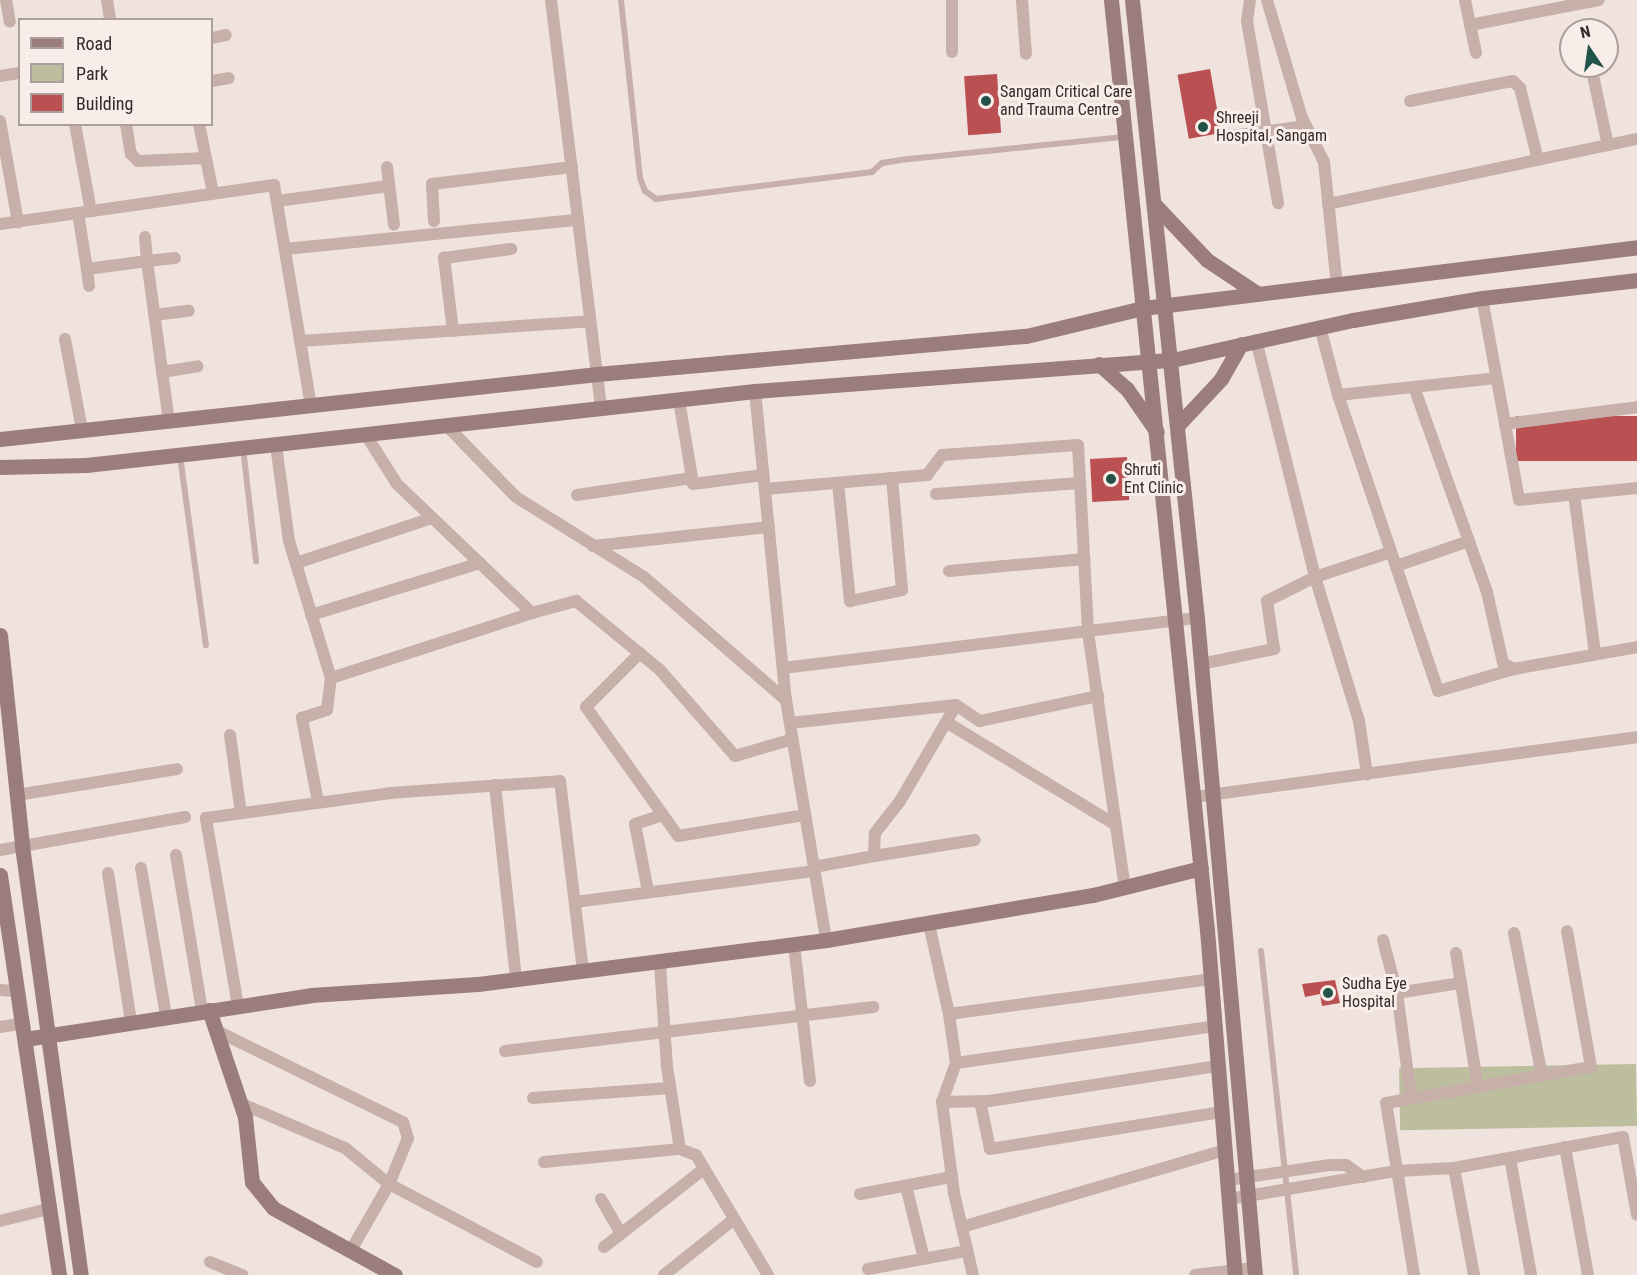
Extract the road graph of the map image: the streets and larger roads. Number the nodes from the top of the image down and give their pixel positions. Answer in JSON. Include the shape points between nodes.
{"nodes":[{"id":1,"x":6,"y":0,"type":"edge"},
{"id":2,"x":108,"y":0,"type":"edge"},
{"id":3,"x":552,"y":0,"type":"edge"},
{"id":4,"x":952,"y":0,"type":"edge"},
{"id":5,"x":1022,"y":0,"type":"edge"},
{"id":6,"x":1111,"y":0,"type":"edge"},
{"id":7,"x":1132,"y":0,"type":"edge"},
{"id":8,"x":1250,"y":0,"type":"edge"},
{"id":9,"x":1267,"y":0,"type":"edge"},
{"id":10,"x":1465,"y":0,"type":"edge"},
{"id":11,"x":1599,"y":0,"type":"edge"},
{"id":12,"x":110,"y":18,"type":"edge"},
{"id":13,"x":10,"y":22,"type":"dead end"},
{"id":14,"x":1470,"y":25,"type":"junction"},
{"id":15,"x":226,"y":35,"type":"dead end"},
{"id":16,"x":213,"y":38,"type":"edge"},
{"id":17,"x":952,"y":52,"type":"dead end"},
{"id":18,"x":1476,"y":53,"type":"dead end"},
{"id":19,"x":1026,"y":54,"type":"dead end"},
{"id":20,"x":18,"y":73,"type":"edge"},
{"id":21,"x":0,"y":76,"type":"edge"},
{"id":22,"x":229,"y":78,"type":"dead end"},
{"id":23,"x":1594,"y":78,"type":"edge"},
{"id":24,"x":213,"y":81,"type":"edge"},
{"id":25,"x":1410,"y":100,"type":"dead end"},
{"id":26,"x":0,"y":121,"type":"edge"},
{"id":27,"x":75,"y":126,"type":"edge"},
{"id":28,"x":126,"y":126,"type":"edge"},
{"id":29,"x":199,"y":126,"type":"edge"},
{"id":30,"x":1306,"y":126,"type":"junction"},
{"id":31,"x":1266,"y":131,"type":"junction"},
{"id":32,"x":1232,"y":136,"type":"dead end"},
{"id":33,"x":1637,"y":139,"type":"edge"},
{"id":34,"x":1608,"y":145,"type":"junction"},
{"id":35,"x":206,"y":158,"type":"junction"},
{"id":36,"x":1538,"y":160,"type":"junction"},
{"id":37,"x":387,"y":167,"type":"dead end"},
{"id":38,"x":572,"y":167,"type":"junction"},
{"id":39,"x":389,"y":186,"type":"junction"},
{"id":40,"x":213,"y":193,"type":"junction"},
{"id":41,"x":277,"y":201,"type":"junction"},
{"id":42,"x":1154,"y":204,"type":"junction"},
{"id":43,"x":1278,"y":204,"type":"dead end"},
{"id":44,"x":1328,"y":204,"type":"junction"},
{"id":45,"x":91,"y":211,"type":"junction"},
{"id":46,"x":78,"y":213,"type":"junction"},
{"id":47,"x":578,"y":220,"type":"junction"},
{"id":48,"x":434,"y":221,"type":"dead end"},
{"id":49,"x":18,"y":222,"type":"junction"},
{"id":50,"x":0,"y":224,"type":"edge"},
{"id":51,"x":394,"y":225,"type":"dead end"},
{"id":52,"x":145,"y":237,"type":"dead end"},
{"id":53,"x":1637,"y":247,"type":"edge"},
{"id":54,"x":285,"y":249,"type":"junction"},
{"id":55,"x":511,"y":249,"type":"dead end"},
{"id":56,"x":175,"y":258,"type":"dead end"},
{"id":57,"x":147,"y":261,"type":"junction"},
{"id":58,"x":87,"y":269,"type":"junction"},
{"id":59,"x":1637,"y":280,"type":"edge"},
{"id":60,"x":1337,"y":285,"type":"junction"},
{"id":61,"x":89,"y":286,"type":"dead end"},
{"id":62,"x":1258,"y":294,"type":"junction"},
{"id":63,"x":1482,"y":298,"type":"junction"},
{"id":64,"x":1165,"y":305,"type":"junction"},
{"id":65,"x":1143,"y":308,"type":"junction"},
{"id":66,"x":189,"y":311,"type":"dead end"},
{"id":67,"x":154,"y":315,"type":"junction"},
{"id":68,"x":590,"y":321,"type":"junction"},
{"id":69,"x":1320,"y":327,"type":"junction"},
{"id":70,"x":453,"y":331,"type":"junction"},
{"id":71,"x":65,"y":339,"type":"dead end"},
{"id":72,"x":300,"y":341,"type":"junction"},
{"id":73,"x":1248,"y":342,"type":"junction"},
{"id":74,"x":1172,"y":360,"type":"junction"},
{"id":75,"x":1150,"y":361,"type":"junction"},
{"id":76,"x":1099,"y":364,"type":"junction"},
{"id":77,"x":198,"y":366,"type":"dead end"},
{"id":78,"x":162,"y":372,"type":"junction"},
{"id":79,"x":597,"y":374,"type":"junction"},
{"id":80,"x":1496,"y":378,"type":"junction"},
{"id":81,"x":1414,"y":387,"type":"junction"},
{"id":82,"x":755,"y":391,"type":"junction"},
{"id":83,"x":1338,"y":395,"type":"junction"},
{"id":84,"x":679,"y":400,"type":"junction"},
{"id":85,"x":311,"y":405,"type":"junction"},
{"id":86,"x":1637,"y":407,"type":"edge"},
{"id":87,"x":601,"y":408,"type":"junction"},
{"id":88,"x":169,"y":421,"type":"junction"},
{"id":89,"x":1505,"y":424,"type":"junction"},
{"id":90,"x":446,"y":425,"type":"junction"},
{"id":91,"x":1178,"y":425,"type":"junction"},
{"id":92,"x":82,"y":430,"type":"junction"},
{"id":93,"x":1157,"y":432,"type":"junction"},
{"id":94,"x":366,"y":435,"type":"junction"},
{"id":95,"x":0,"y":439,"type":"edge"},
{"id":96,"x":276,"y":444,"type":"junction"},
{"id":97,"x":0,"y":467,"type":"edge"},
{"id":98,"x":763,"y":475,"type":"junction"},
{"id":99,"x":692,"y":478,"type":"junction"},
{"id":100,"x":892,"y":478,"type":"junction"},
{"id":101,"x":838,"y":483,"type":"junction"},
{"id":102,"x":1080,"y":483,"type":"junction"},
{"id":103,"x":1637,"y":488,"type":"edge"},
{"id":104,"x":765,"y":489,"type":"junction"},
{"id":105,"x":936,"y":494,"type":"dead end"},
{"id":106,"x":1574,"y":494,"type":"junction"},
{"id":107,"x":577,"y":495,"type":"dead end"},
{"id":108,"x":432,"y":518,"type":"junction"},
{"id":109,"x":769,"y":527,"type":"junction"},
{"id":110,"x":1469,"y":541,"type":"junction"},
{"id":111,"x":593,"y":546,"type":"junction"},
{"id":112,"x":1391,"y":552,"type":"junction"},
{"id":113,"x":1084,"y":559,"type":"junction"},
{"id":114,"x":296,"y":563,"type":"junction"},
{"id":115,"x":480,"y":563,"type":"junction"},
{"id":116,"x":1396,"y":566,"type":"junction"},
{"id":117,"x":949,"y":571,"type":"dead end"},
{"id":118,"x":1315,"y":577,"type":"junction"},
{"id":119,"x":532,"y":613,"type":"junction"},
{"id":120,"x":311,"y":615,"type":"junction"},
{"id":121,"x":1197,"y":618,"type":"junction"},
{"id":122,"x":1176,"y":621,"type":"junction"},
{"id":123,"x":1088,"y":632,"type":"junction"},
{"id":124,"x":0,"y":635,"type":"edge"},
{"id":125,"x":1637,"y":647,"type":"edge"},
{"id":126,"x":640,"y":653,"type":"junction"},
{"id":127,"x":1595,"y":653,"type":"junction"},
{"id":128,"x":1201,"y":664,"type":"junction"},
{"id":129,"x":783,"y":668,"type":"junction"},
{"id":130,"x":1514,"y":669,"type":"junction"},
{"id":131,"x":331,"y":678,"type":"junction"},
{"id":132,"x":1098,"y":696,"type":"junction"},
{"id":133,"x":786,"y":700,"type":"junction"},
{"id":134,"x":956,"y":705,"type":"junction"},
{"id":135,"x":946,"y":722,"type":"junction"},
{"id":136,"x":790,"y":723,"type":"junction"},
{"id":137,"x":230,"y":735,"type":"dead end"},
{"id":138,"x":1637,"y":737,"type":"edge"},
{"id":139,"x":793,"y":739,"type":"junction"},
{"id":140,"x":177,"y":769,"type":"dead end"},
{"id":141,"x":1367,"y":774,"type":"junction"},
{"id":142,"x":495,"y":785,"type":"junction"},
{"id":143,"x":17,"y":795,"type":"junction"},
{"id":144,"x":1214,"y":796,"type":"junction"},
{"id":145,"x":1194,"y":797,"type":"junction"},
{"id":146,"x":318,"y":802,"type":"junction"},
{"id":147,"x":241,"y":813,"type":"junction"},
{"id":148,"x":663,"y":814,"type":"junction"},
{"id":149,"x":805,"y":815,"type":"junction"},
{"id":150,"x":185,"y":817,"type":"dead end"},
{"id":151,"x":1116,"y":825,"type":"junction"},
{"id":152,"x":975,"y":840,"type":"dead end"},
{"id":153,"x":22,"y":846,"type":"junction"},
{"id":154,"x":0,"y":850,"type":"edge"},
{"id":155,"x":176,"y":855,"type":"dead end"},
{"id":156,"x":874,"y":856,"type":"junction"},
{"id":157,"x":141,"y":868,"type":"dead end"},
{"id":158,"x":1201,"y":868,"type":"junction"},
{"id":159,"x":814,"y":869,"type":"junction"},
{"id":160,"x":108,"y":873,"type":"dead end"},
{"id":161,"x":0,"y":875,"type":"edge"},
{"id":162,"x":1125,"y":888,"type":"junction"},
{"id":163,"x":648,"y":891,"type":"junction"},
{"id":164,"x":574,"y":902,"type":"junction"},
{"id":165,"x":929,"y":924,"type":"junction"},
{"id":166,"x":1567,"y":931,"type":"dead end"},
{"id":167,"x":1514,"y":933,"type":"dead end"},
{"id":168,"x":826,"y":940,"type":"junction"},
{"id":169,"x":1383,"y":940,"type":"dead end"},
{"id":170,"x":794,"y":945,"type":"junction"},
{"id":171,"x":1456,"y":953,"type":"dead end"},
{"id":172,"x":660,"y":963,"type":"junction"},
{"id":173,"x":583,"y":972,"type":"junction"},
{"id":174,"x":516,"y":979,"type":"junction"},
{"id":175,"x":1211,"y":979,"type":"junction"},
{"id":176,"x":1461,"y":982,"type":"junction"},
{"id":177,"x":7,"y":990,"type":"edge"},
{"id":178,"x":1397,"y":993,"type":"junction"},
{"id":179,"x":238,"y":1006,"type":"junction"},
{"id":180,"x":873,"y":1007,"type":"dead end"},
{"id":181,"x":205,"y":1011,"type":"junction"},
{"id":182,"x":950,"y":1014,"type":"junction"},
{"id":183,"x":166,"y":1016,"type":"junction"},
{"id":184,"x":800,"y":1016,"type":"junction"},
{"id":185,"x":130,"y":1021,"type":"junction"},
{"id":186,"x":24,"y":1023,"type":"junction"},
{"id":187,"x":1215,"y":1026,"type":"junction"},
{"id":188,"x":0,"y":1027,"type":"edge"},
{"id":189,"x":217,"y":1030,"type":"junction"},
{"id":190,"x":665,"y":1030,"type":"junction"},
{"id":191,"x":52,"y":1035,"type":"junction"},
{"id":192,"x":25,"y":1039,"type":"junction"},
{"id":193,"x":505,"y":1051,"type":"dead end"},
{"id":194,"x":956,"y":1063,"type":"junction"},
{"id":195,"x":1218,"y":1066,"type":"junction"},
{"id":196,"x":1542,"y":1076,"type":"junction"},
{"id":197,"x":810,"y":1081,"type":"dead end"},
{"id":198,"x":1478,"y":1087,"type":"junction"},
{"id":199,"x":670,"y":1088,"type":"junction"},
{"id":200,"x":1411,"y":1096,"type":"junction"},
{"id":201,"x":533,"y":1098,"type":"dead end"},
{"id":202,"x":980,"y":1101,"type":"junction"},
{"id":203,"x":942,"y":1102,"type":"junction"},
{"id":204,"x":240,"y":1103,"type":"junction"},
{"id":205,"x":1222,"y":1112,"type":"junction"},
{"id":206,"x":1565,"y":1148,"type":"junction"},
{"id":207,"x":680,"y":1149,"type":"junction"},
{"id":208,"x":1225,"y":1150,"type":"junction"},
{"id":209,"x":1510,"y":1158,"type":"junction"},
{"id":210,"x":544,"y":1162,"type":"dead end"},
{"id":211,"x":1454,"y":1168,"type":"junction"},
{"id":212,"x":704,"y":1169,"type":"junction"},
{"id":213,"x":1397,"y":1171,"type":"junction"},
{"id":214,"x":952,"y":1177,"type":"junction"},
{"id":215,"x":1363,"y":1177,"type":"junction"},
{"id":216,"x":1246,"y":1178,"type":"junction"},
{"id":217,"x":1228,"y":1180,"type":"junction"},
{"id":218,"x":389,"y":1184,"type":"junction"},
{"id":219,"x":906,"y":1186,"type":"junction"},
{"id":220,"x":860,"y":1194,"type":"dead end"},
{"id":221,"x":1247,"y":1197,"type":"junction"},
{"id":222,"x":601,"y":1199,"type":"dead end"},
{"id":223,"x":1229,"y":1199,"type":"junction"},
{"id":224,"x":48,"y":1209,"type":"junction"},
{"id":225,"x":1637,"y":1215,"type":"edge"},
{"id":226,"x":734,"y":1220,"type":"junction"},
{"id":227,"x":0,"y":1221,"type":"edge"},
{"id":228,"x":962,"y":1227,"type":"junction"},
{"id":229,"x":621,"y":1233,"type":"junction"},
{"id":230,"x":604,"y":1247,"type":"dead end"},
{"id":231,"x":351,"y":1250,"type":"junction"},
{"id":232,"x":967,"y":1251,"type":"junction"},
{"id":233,"x":924,"y":1259,"type":"junction"},
{"id":234,"x":210,"y":1262,"type":"dead end"},
{"id":235,"x":537,"y":1262,"type":"dead end"},
{"id":236,"x":868,"y":1269,"type":"dead end"},
{"id":237,"x":1254,"y":1272,"type":"edge"},
{"id":238,"x":762,"y":1273,"type":"edge"},
{"id":239,"x":1235,"y":1273,"type":"edge"},
{"id":240,"x":59,"y":1275,"type":"edge"},
{"id":241,"x":81,"y":1275,"type":"edge"},
{"id":242,"x":242,"y":1275,"type":"edge"},
{"id":243,"x":394,"y":1275,"type":"edge"},
{"id":244,"x":663,"y":1275,"type":"edge"},
{"id":245,"x":973,"y":1275,"type":"edge"},
{"id":246,"x":1195,"y":1275,"type":"edge"},
{"id":247,"x":1414,"y":1275,"type":"edge"},
{"id":248,"x":1474,"y":1275,"type":"edge"},
{"id":249,"x":1531,"y":1275,"type":"edge"},
{"id":250,"x":1588,"y":1275,"type":"edge"}],
"edges":[{"from":1,"to":13,"type":"street"},
{"from":2,"to":12,"type":"street"},
{"from":3,"to":38,"type":"street"},
{"from":4,"to":17,"type":"street"},
{"from":5,"to":19,"type":"street"},
{"from":6,"to":65,"type":"street"},
{"from":7,"to":42,"type":"street"},
{"from":8,"to":31,"type":"street","via":[[1247,21]]},
{"from":9,"to":30,"type":"street"},
{"from":10,"to":14,"type":"street"},
{"from":11,"to":14,"type":"street"},
{"from":14,"to":18,"type":"street"},
{"from":15,"to":16,"type":"street"},
{"from":20,"to":21,"type":"street"},
{"from":22,"to":24,"type":"street"},
{"from":23,"to":34,"type":"street"},
{"from":25,"to":36,"type":"street","via":[[1513,81],[1520,88]]},
{"from":26,"to":49,"type":"street"},
{"from":27,"to":45,"type":"street"},
{"from":28,"to":35,"type":"street","via":[[131,154],[138,161]]},
{"from":29,"to":35,"type":"street"},
{"from":30,"to":31,"type":"street"},
{"from":30,"to":44,"type":"street","via":[[1324,162]]},
{"from":31,"to":32,"type":"street"},
{"from":31,"to":43,"type":"street"},
{"from":33,"to":34,"type":"street"},
{"from":34,"to":36,"type":"street"},
{"from":35,"to":40,"type":"street"},
{"from":36,"to":44,"type":"street"},
{"from":37,"to":39,"type":"street"},
{"from":38,"to":47,"type":"street"},
{"from":38,"to":48,"type":"street","via":[[432,184]]},
{"from":39,"to":41,"type":"street"},
{"from":39,"to":51,"type":"street"},
{"from":40,"to":41,"type":"street","via":[[274,185]]},
{"from":40,"to":45,"type":"street"},
{"from":41,"to":54,"type":"street"},
{"from":42,"to":62,"type":"street","via":[[1207,260]]},
{"from":42,"to":64,"type":"street"},
{"from":44,"to":60,"type":"street"},
{"from":45,"to":46,"type":"street"},
{"from":46,"to":49,"type":"street"},
{"from":46,"to":58,"type":"street"},
{"from":47,"to":54,"type":"street"},
{"from":47,"to":68,"type":"street"},
{"from":49,"to":50,"type":"street"},
{"from":52,"to":57,"type":"street"},
{"from":53,"to":60,"type":"street"},
{"from":54,"to":72,"type":"street"},
{"from":55,"to":70,"type":"street","via":[[444,258]]},
{"from":56,"to":57,"type":"street"},
{"from":57,"to":58,"type":"street"},
{"from":57,"to":67,"type":"street"},
{"from":58,"to":61,"type":"street"},
{"from":59,"to":63,"type":"street"},
{"from":60,"to":62,"type":"street"},
{"from":62,"to":64,"type":"street"},
{"from":63,"to":69,"type":"street"},
{"from":63,"to":80,"type":"street"},
{"from":64,"to":65,"type":"street"},
{"from":64,"to":74,"type":"street"},
{"from":65,"to":75,"type":"street"},
{"from":65,"to":79,"type":"street","via":[[1026,336]]},
{"from":66,"to":67,"type":"street"},
{"from":67,"to":78,"type":"street"},
{"from":68,"to":70,"type":"street"},
{"from":68,"to":79,"type":"street"},
{"from":69,"to":73,"type":"street"},
{"from":69,"to":83,"type":"street"},
{"from":70,"to":72,"type":"street"},
{"from":71,"to":92,"type":"street"},
{"from":72,"to":85,"type":"street"},
{"from":73,"to":74,"type":"street"},
{"from":73,"to":91,"type":"street","via":[[1221,379]]},
{"from":73,"to":118,"type":"street"},
{"from":74,"to":75,"type":"street"},
{"from":74,"to":91,"type":"street"},
{"from":75,"to":76,"type":"street"},
{"from":75,"to":93,"type":"street"},
{"from":76,"to":82,"type":"street"},
{"from":76,"to":93,"type":"street","via":[[1127,389]]},
{"from":77,"to":78,"type":"street"},
{"from":78,"to":88,"type":"street"},
{"from":79,"to":85,"type":"street"},
{"from":79,"to":87,"type":"street"},
{"from":80,"to":81,"type":"street"},
{"from":80,"to":89,"type":"street"},
{"from":81,"to":83,"type":"street"},
{"from":81,"to":110,"type":"street"},
{"from":82,"to":84,"type":"street"},
{"from":82,"to":98,"type":"street"},
{"from":83,"to":112,"type":"street"},
{"from":84,"to":87,"type":"street"},
{"from":84,"to":99,"type":"street"},
{"from":85,"to":88,"type":"street"},
{"from":86,"to":89,"type":"street"},
{"from":87,"to":90,"type":"street"},
{"from":88,"to":92,"type":"street"},
{"from":89,"to":106,"type":"street","via":[[1519,501]]},
{"from":90,"to":94,"type":"street"},
{"from":90,"to":111,"type":"street","via":[[516,497]]},
{"from":91,"to":121,"type":"street"},
{"from":92,"to":95,"type":"street"},
{"from":93,"to":122,"type":"street"},
{"from":94,"to":96,"type":"street"},
{"from":94,"to":108,"type":"street","via":[[397,484]]},
{"from":96,"to":97,"type":"street","via":[[86,465]]},
{"from":96,"to":114,"type":"street"},
{"from":98,"to":99,"type":"street","via":[[693,484]]},
{"from":98,"to":104,"type":"street"},
{"from":99,"to":107,"type":"street"},
{"from":100,"to":101,"type":"street"},
{"from":100,"to":101,"type":"street","via":[[902,590],[850,601]]},
{"from":100,"to":102,"type":"street","via":[[927,475],[942,455],[1078,445]]},
{"from":101,"to":104,"type":"street"},
{"from":102,"to":105,"type":"street"},
{"from":102,"to":113,"type":"street"},
{"from":103,"to":106,"type":"street"},
{"from":104,"to":109,"type":"street"},
{"from":106,"to":127,"type":"street"},
{"from":108,"to":114,"type":"street"},
{"from":108,"to":115,"type":"street"},
{"from":109,"to":111,"type":"street"},
{"from":109,"to":129,"type":"street"},
{"from":110,"to":116,"type":"street"},
{"from":110,"to":130,"type":"street","via":[[1487,591],[1503,663]]},
{"from":111,"to":133,"type":"street","via":[[644,578]]},
{"from":112,"to":116,"type":"street"},
{"from":112,"to":118,"type":"street"},
{"from":113,"to":117,"type":"street"},
{"from":113,"to":123,"type":"street"},
{"from":114,"to":120,"type":"street"},
{"from":115,"to":119,"type":"street"},
{"from":115,"to":120,"type":"street"},
{"from":116,"to":130,"type":"street","via":[[1438,692]]},
{"from":118,"to":128,"type":"street","via":[[1268,601],[1274,649]]},
{"from":118,"to":141,"type":"street","via":[[1359,721]]},
{"from":119,"to":126,"type":"street","via":[[576,601]]},
{"from":119,"to":131,"type":"street"},
{"from":120,"to":131,"type":"street"},
{"from":121,"to":122,"type":"street"},
{"from":121,"to":128,"type":"street"},
{"from":122,"to":123,"type":"street"},
{"from":122,"to":145,"type":"street"},
{"from":123,"to":129,"type":"street"},
{"from":123,"to":132,"type":"street"},
{"from":124,"to":143,"type":"street"},
{"from":125,"to":127,"type":"street"},
{"from":126,"to":139,"type":"street","via":[[707,719],[735,756]]},
{"from":126,"to":148,"type":"street","via":[[586,707]]},
{"from":127,"to":130,"type":"street"},
{"from":128,"to":144,"type":"street"},
{"from":129,"to":133,"type":"street"},
{"from":131,"to":146,"type":"street","via":[[327,710],[302,718]]},
{"from":132,"to":134,"type":"street","via":[[980,721]]},
{"from":132,"to":151,"type":"street"},
{"from":133,"to":136,"type":"street"},
{"from":134,"to":135,"type":"street"},
{"from":134,"to":136,"type":"street"},
{"from":135,"to":151,"type":"street"},
{"from":135,"to":156,"type":"street","via":[[900,801],[875,833]]},
{"from":136,"to":139,"type":"street"},
{"from":137,"to":147,"type":"street"},
{"from":138,"to":141,"type":"street"},
{"from":139,"to":149,"type":"street"},
{"from":140,"to":143,"type":"street"},
{"from":141,"to":144,"type":"street"},
{"from":142,"to":146,"type":"street"},
{"from":142,"to":164,"type":"street","via":[[560,781]]},
{"from":142,"to":174,"type":"street"},
{"from":143,"to":153,"type":"street"},
{"from":144,"to":145,"type":"street"},
{"from":144,"to":216,"type":"street"},
{"from":145,"to":158,"type":"street"},
{"from":146,"to":147,"type":"street"},
{"from":147,"to":179,"type":"street","via":[[206,818]]},
{"from":148,"to":149,"type":"street","via":[[678,836]]},
{"from":148,"to":163,"type":"street","via":[[635,824]]},
{"from":149,"to":159,"type":"street"},
{"from":150,"to":153,"type":"street"},
{"from":151,"to":162,"type":"street"},
{"from":152,"to":156,"type":"street"},
{"from":153,"to":154,"type":"street"},
{"from":153,"to":191,"type":"street"},
{"from":155,"to":181,"type":"street"},
{"from":156,"to":159,"type":"street"},
{"from":157,"to":183,"type":"street"},
{"from":158,"to":162,"type":"street"},
{"from":158,"to":175,"type":"street"},
{"from":159,"to":163,"type":"street"},
{"from":159,"to":168,"type":"street"},
{"from":160,"to":185,"type":"street"},
{"from":161,"to":177,"type":"street"},
{"from":162,"to":165,"type":"street"},
{"from":163,"to":164,"type":"street"},
{"from":164,"to":173,"type":"street"},
{"from":165,"to":168,"type":"street"},
{"from":165,"to":182,"type":"street"},
{"from":166,"to":196,"type":"street","via":[[1591,1067]]},
{"from":167,"to":196,"type":"street"},
{"from":168,"to":170,"type":"street"},
{"from":169,"to":178,"type":"street"},
{"from":170,"to":172,"type":"street"},
{"from":170,"to":184,"type":"street"},
{"from":171,"to":176,"type":"street"},
{"from":172,"to":173,"type":"street"},
{"from":172,"to":190,"type":"street"},
{"from":173,"to":174,"type":"street"},
{"from":174,"to":179,"type":"street"},
{"from":175,"to":182,"type":"street"},
{"from":175,"to":187,"type":"street"},
{"from":176,"to":178,"type":"street"},
{"from":176,"to":198,"type":"street"},
{"from":177,"to":186,"type":"street"},
{"from":178,"to":200,"type":"street"},
{"from":179,"to":181,"type":"street"},
{"from":180,"to":184,"type":"street"},
{"from":181,"to":183,"type":"street"},
{"from":181,"to":189,"type":"street"},
{"from":182,"to":194,"type":"street"},
{"from":183,"to":185,"type":"street"},
{"from":184,"to":190,"type":"street"},
{"from":184,"to":197,"type":"street"},
{"from":185,"to":191,"type":"street"},
{"from":186,"to":188,"type":"street"},
{"from":186,"to":192,"type":"street"},
{"from":187,"to":194,"type":"street"},
{"from":187,"to":195,"type":"street"},
{"from":189,"to":204,"type":"street"},
{"from":189,"to":218,"type":"street","via":[[407,1126],[408,1138]]},
{"from":190,"to":193,"type":"street"},
{"from":190,"to":199,"type":"street"},
{"from":191,"to":192,"type":"street"},
{"from":191,"to":241,"type":"street"},
{"from":192,"to":224,"type":"street"},
{"from":194,"to":203,"type":"street"},
{"from":195,"to":202,"type":"street"},
{"from":195,"to":205,"type":"street"},
{"from":196,"to":198,"type":"street"},
{"from":198,"to":200,"type":"street"},
{"from":199,"to":201,"type":"street"},
{"from":199,"to":207,"type":"street"},
{"from":200,"to":213,"type":"street","via":[[1386,1102]]},
{"from":202,"to":203,"type":"street"},
{"from":202,"to":205,"type":"street","via":[[990,1149]]},
{"from":203,"to":214,"type":"street"},
{"from":204,"to":218,"type":"street","via":[[345,1148]]},
{"from":204,"to":231,"type":"street","via":[[252,1182],[273,1208]]},
{"from":205,"to":208,"type":"street"},
{"from":206,"to":209,"type":"street"},
{"from":206,"to":225,"type":"street","via":[[1623,1137]]},
{"from":206,"to":250,"type":"street"},
{"from":207,"to":210,"type":"street"},
{"from":207,"to":212,"type":"street","via":[[696,1155]]},
{"from":208,"to":217,"type":"street"},
{"from":208,"to":228,"type":"street"},
{"from":209,"to":211,"type":"street"},
{"from":209,"to":249,"type":"street"},
{"from":211,"to":213,"type":"street"},
{"from":211,"to":248,"type":"street"},
{"from":212,"to":226,"type":"street"},
{"from":212,"to":229,"type":"street"},
{"from":213,"to":215,"type":"street"},
{"from":213,"to":247,"type":"street"},
{"from":214,"to":219,"type":"street"},
{"from":214,"to":228,"type":"street"},
{"from":215,"to":216,"type":"street","via":[[1346,1165]]},
{"from":215,"to":221,"type":"street"},
{"from":216,"to":217,"type":"street"},
{"from":216,"to":221,"type":"street"},
{"from":217,"to":223,"type":"street"},
{"from":218,"to":231,"type":"street"},
{"from":218,"to":235,"type":"street"},
{"from":219,"to":220,"type":"street"},
{"from":219,"to":233,"type":"street"},
{"from":221,"to":223,"type":"street"},
{"from":221,"to":237,"type":"street"},
{"from":222,"to":229,"type":"street"},
{"from":223,"to":239,"type":"street"},
{"from":224,"to":227,"type":"street"},
{"from":224,"to":240,"type":"street"},
{"from":226,"to":238,"type":"street"},
{"from":226,"to":244,"type":"street"},
{"from":228,"to":232,"type":"street"},
{"from":229,"to":230,"type":"street"},
{"from":231,"to":243,"type":"street"},
{"from":232,"to":233,"type":"street"},
{"from":232,"to":245,"type":"street"},
{"from":233,"to":236,"type":"street"},
{"from":234,"to":242,"type":"street"},
{"from":237,"to":239,"type":"street"},
{"from":239,"to":246,"type":"street"}]}
